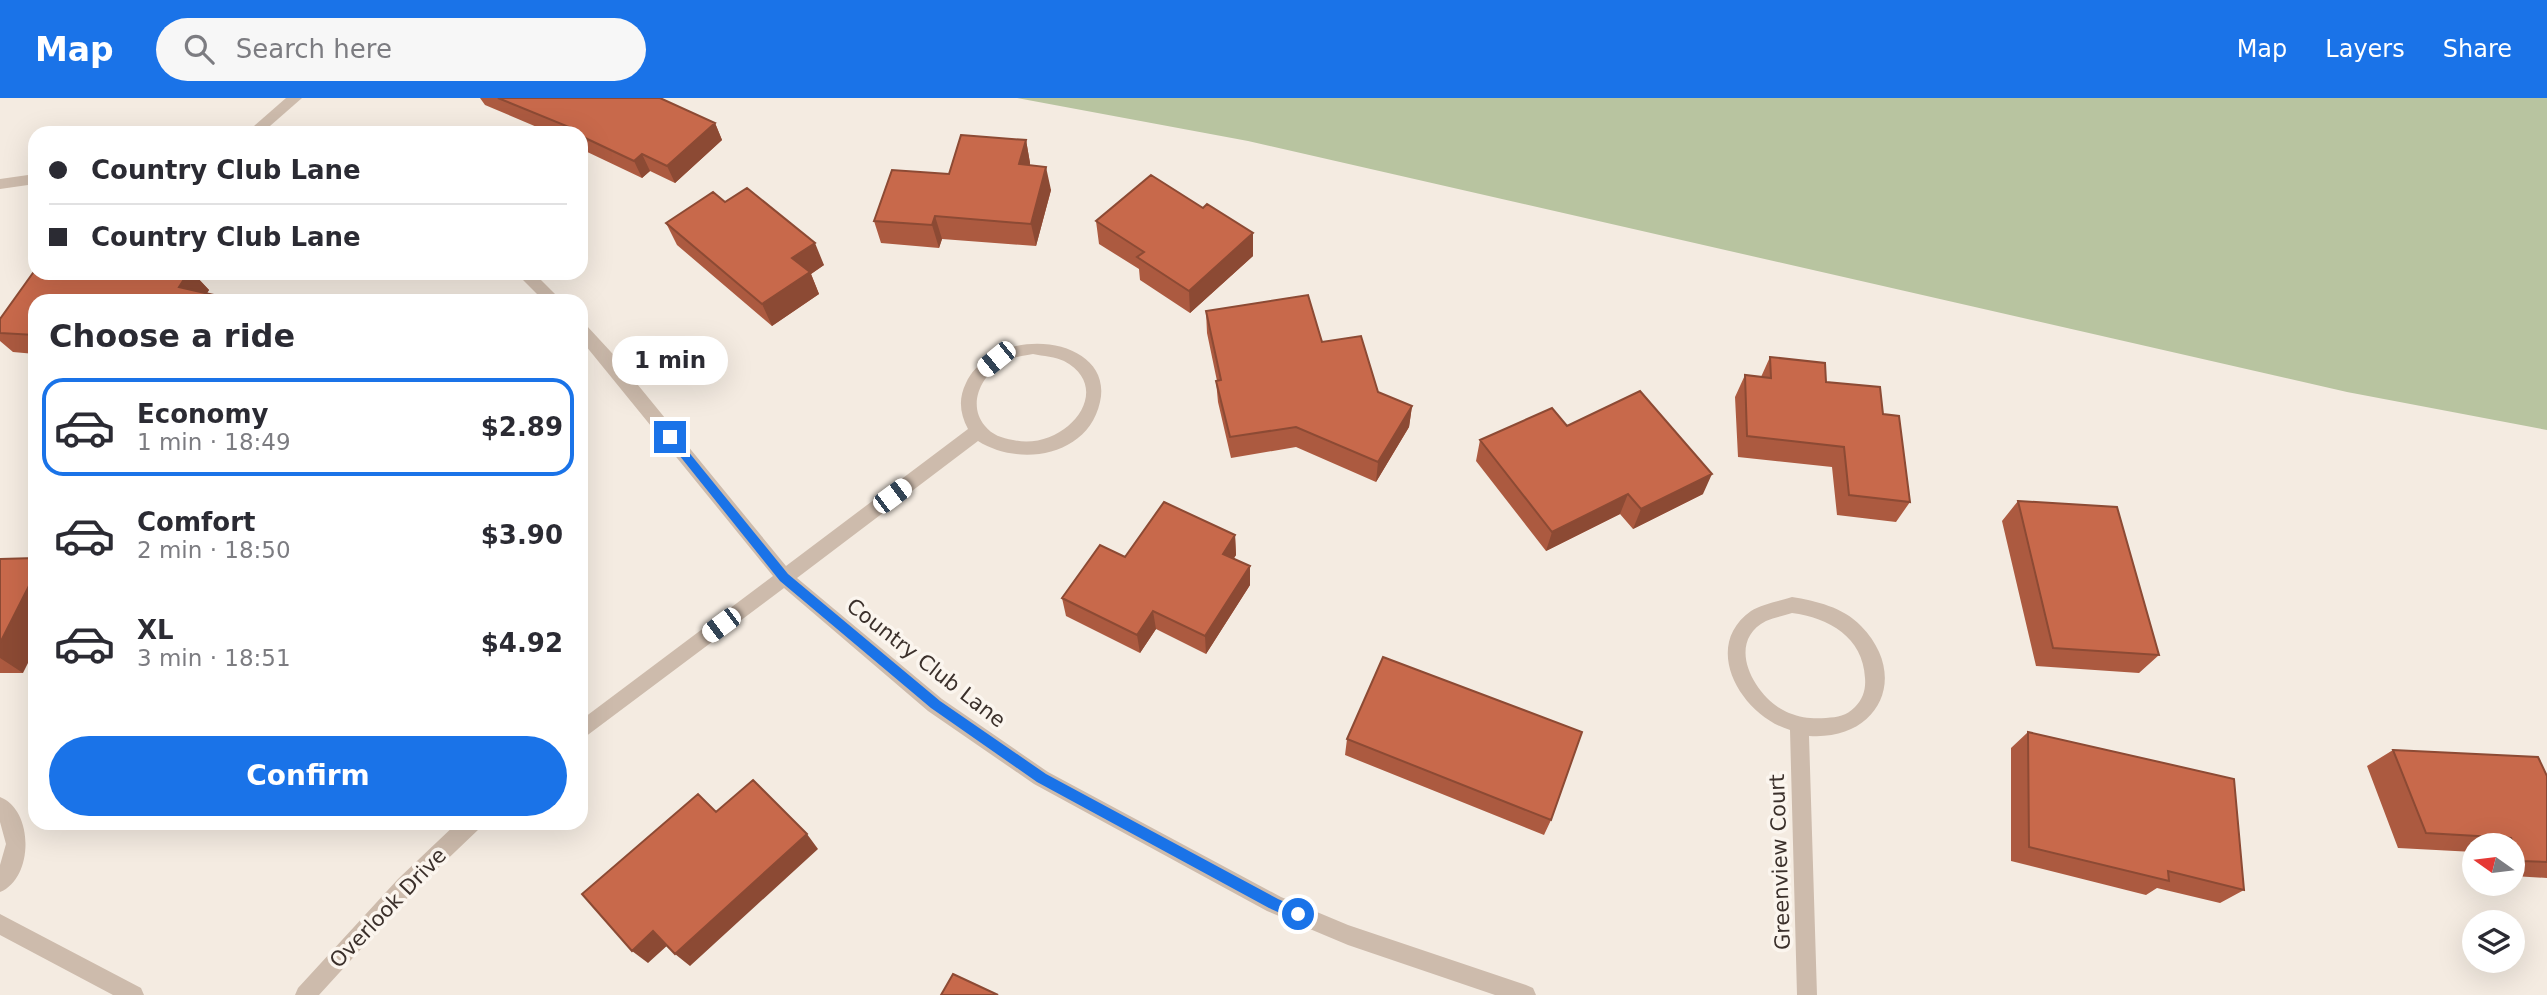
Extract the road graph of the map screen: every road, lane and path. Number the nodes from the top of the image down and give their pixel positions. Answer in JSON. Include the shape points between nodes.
{"nodes":[{"id":1,"x":295,"y":98,"type":"edge"},
{"id":2,"x":261,"y":126,"type":"edge"},
{"id":3,"x":28,"y":180,"type":"edge"},
{"id":4,"x":0,"y":184,"type":"edge"},
{"id":5,"x":532,"y":280,"type":"edge"},
{"id":6,"x":546,"y":294,"type":"edge"},
{"id":7,"x":588,"y":337,"type":"edge"},
{"id":8,"x":978,"y":431,"type":"junction"},
{"id":9,"x":784,"y":577,"type":"junction"},
{"id":10,"x":588,"y":727,"type":"edge"},
{"id":11,"x":1799,"y":727,"type":"junction"},
{"id":12,"x":0,"y":806,"type":"edge"},
{"id":13,"x":464,"y":830,"type":"edge"},
{"id":14,"x":0,"y":882,"type":"edge"},
{"id":15,"x":0,"y":924,"type":"edge"},
{"id":16,"x":134,"y":995,"type":"edge"},
{"id":17,"x":305,"y":995,"type":"edge"},
{"id":18,"x":1526,"y":995,"type":"edge"},
{"id":19,"x":1807,"y":995,"type":"edge"}],
"edges":[{"from":1,"to":2,"type":"street"},
{"from":3,"to":4,"type":"street"},
{"from":5,"to":6,"type":"street"},
{"from":7,"to":9,"type":"street","name":"Country Club Lane"},
{"from":8,"to":8,"type":"street","via":[[993,443],[1015,449],[1060,443],[1078,431],[1090,415],[1096,398],[1093,380],[1084,365],[1053,349],[1023,350],[996,359],[971,385],[967,401]]},
{"from":8,"to":9,"type":"street"},
{"from":9,"to":10,"type":"street"},
{"from":9,"to":18,"type":"street","name":"Country Club Lane","via":[[935,705],[1041,778],[1274,904],[1348,935]]},
{"from":11,"to":11,"type":"street","via":[[1825,729],[1846,724],[1864,711],[1874,694],[1876,673],[1856,633],[1837,618],[1814,608],[1771,608],[1754,616],[1742,630],[1735,647],[1736,667],[1758,704]]},
{"from":11,"to":19,"type":"street","name":"Greenview Court"},
{"from":12,"to":14,"type":"street","via":[[14,821],[16,849]]},
{"from":13,"to":17,"type":"street","name":"Overlook Drive"},
{"from":15,"to":16,"type":"street"}]}
